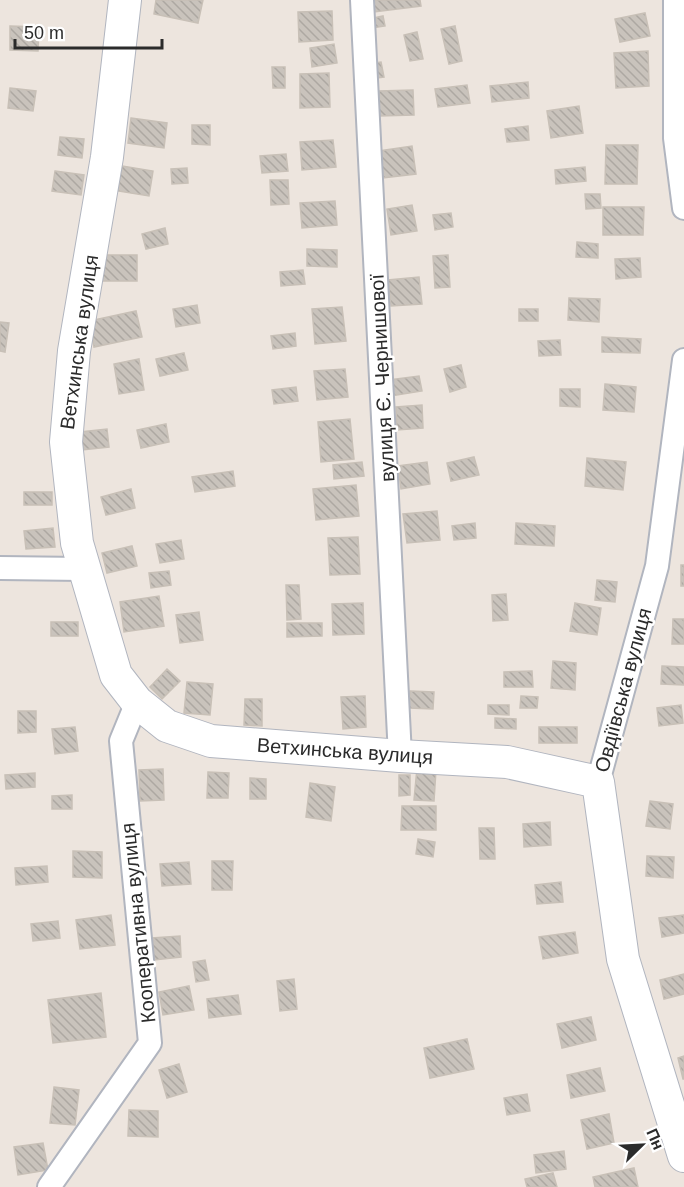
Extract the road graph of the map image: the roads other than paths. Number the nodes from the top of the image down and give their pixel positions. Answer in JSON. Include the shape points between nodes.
{"nodes":[{"id":1,"x":125,"y":0,"type":"edge"},
{"id":2,"x":362,"y":0,"type":"edge"},
{"id":3,"x":675,"y":0,"type":"edge"},
{"id":4,"x":684,"y":208,"type":"edge"},
{"id":5,"x":684,"y":360,"type":"edge"},
{"id":6,"x":0,"y":568,"type":"edge"},
{"id":7,"x":84,"y":569,"type":"junction"},
{"id":8,"x":137,"y":702,"type":"junction"},
{"id":9,"x":400,"y":756,"type":"junction"},
{"id":10,"x":598,"y":782,"type":"junction"},
{"id":11,"x":684,"y":1156,"type":"edge"},
{"id":12,"x":48,"y":1187,"type":"edge"}],
"edges":[{"from":1,"to":7,"type":"main road","name":"Ветхинська вулиця","via":[[107,158],[74,351],[66,442],[77,543]]},
{"from":2,"to":9,"type":"street","name":"вулиця Є. Чернишової"},
{"from":3,"to":4,"type":"street","via":[[675,138]]},
{"from":5,"to":10,"type":"street","name":"Овдіївська вулиця","via":[[657,566]]},
{"from":6,"to":7,"type":"street"},
{"from":7,"to":8,"type":"main road","name":"Ветхинська вулиця","via":[[116,675]]},
{"from":8,"to":9,"type":"main road","name":"Ветхинська вулиця","via":[[167,726],[211,741]]},
{"from":8,"to":12,"type":"street","name":"Кооперативна вулиця","via":[[121,741],[150,1043]]},
{"from":9,"to":10,"type":"main road","name":"Ветхинська вулиця","via":[[507,762]]},
{"from":10,"to":11,"type":"main road","name":"Овдіївська вулиця","via":[[623,959]]}]}
